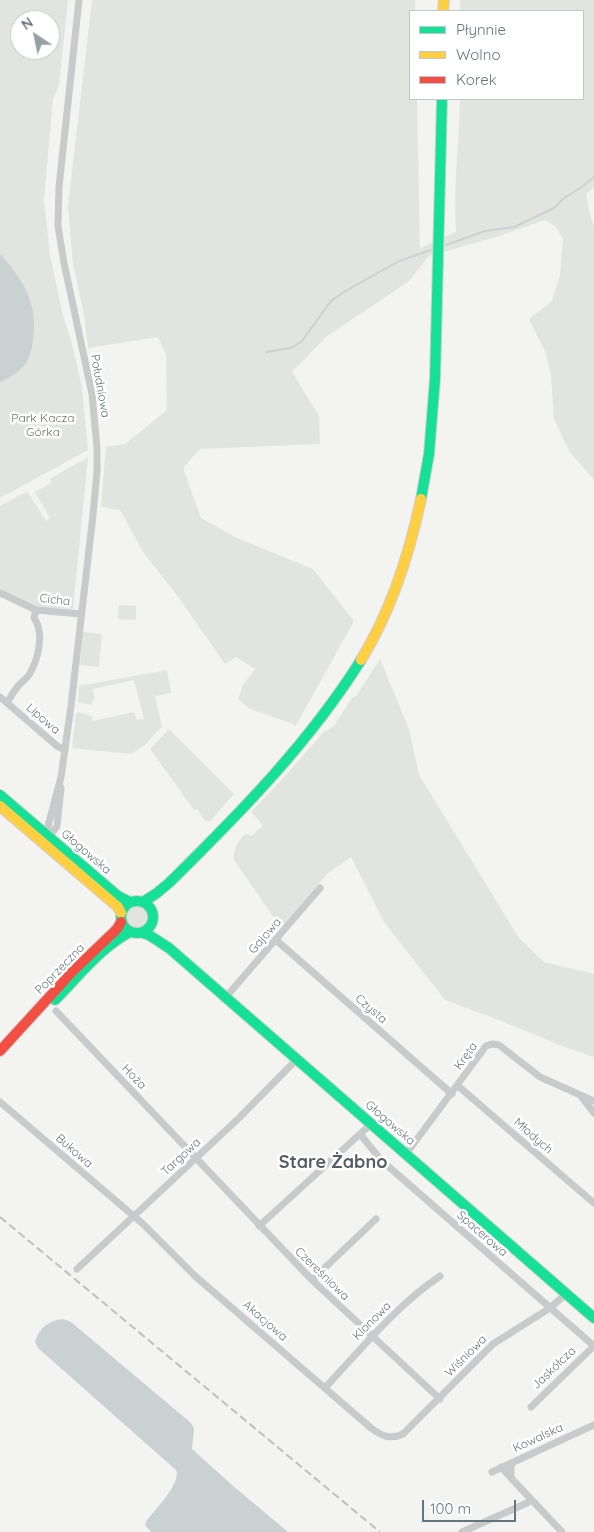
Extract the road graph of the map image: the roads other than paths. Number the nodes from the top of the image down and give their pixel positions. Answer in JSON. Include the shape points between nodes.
{"nodes":[{"id":1,"x":79,"y":0,"type":"edge"},
{"id":2,"x":442,"y":100,"type":"edge"},
{"id":3,"x":0,"y":593,"type":"edge"},
{"id":4,"x":36,"y":610,"type":"junction"},
{"id":5,"x":81,"y":614,"type":"junction"},
{"id":6,"x":0,"y":697,"type":"edge"},
{"id":7,"x":7,"y":703,"type":"junction"},
{"id":8,"x":65,"y":750,"type":"junction"},
{"id":9,"x":61,"y":777,"type":"junction"},
{"id":10,"x":0,"y":795,"type":"edge"},
{"id":11,"x":0,"y":806,"type":"edge"},
{"id":12,"x":48,"y":823,"type":"junction"},
{"id":13,"x":36,"y":826,"type":"junction"},
{"id":14,"x":47,"y":840,"type":"junction"},
{"id":15,"x":172,"y":881,"type":"junction"},
{"id":16,"x":320,"y":888,"type":"dead end"},
{"id":17,"x":130,"y":902,"type":"junction"},
{"id":18,"x":143,"y":902,"type":"junction"},
{"id":19,"x":152,"y":911,"type":"junction"},
{"id":20,"x":121,"y":918,"type":"junction"},
{"id":21,"x":152,"y":923,"type":"junction"},
{"id":22,"x":130,"y":932,"type":"junction"},
{"id":23,"x":143,"y":932,"type":"junction"},
{"id":24,"x":276,"y":940,"type":"junction"},
{"id":25,"x":169,"y":948,"type":"junction"},
{"id":26,"x":226,"y":997,"type":"junction"},
{"id":27,"x":56,"y":1011,"type":"dead end"},
{"id":28,"x":17,"y":1034,"type":"junction"},
{"id":29,"x":0,"y":1051,"type":"edge"},
{"id":30,"x":297,"y":1059,"type":"junction"},
{"id":31,"x":458,"y":1086,"type":"junction"},
{"id":32,"x":452,"y":1094,"type":"junction"},
{"id":33,"x":581,"y":1096,"type":"junction"},
{"id":34,"x":594,"y":1101,"type":"edge"},
{"id":35,"x":0,"y":1102,"type":"edge"},
{"id":36,"x":594,"y":1113,"type":"edge"},
{"id":37,"x":371,"y":1124,"type":"junction"},
{"id":38,"x":360,"y":1134,"type":"junction"},
{"id":39,"x":406,"y":1154,"type":"junction"},
{"id":40,"x":196,"y":1159,"type":"junction"},
{"id":41,"x":594,"y":1203,"type":"edge"},
{"id":42,"x":133,"y":1216,"type":"junction"},
{"id":43,"x":376,"y":1218,"type":"dead end"},
{"id":44,"x":259,"y":1226,"type":"junction"},
{"id":45,"x":77,"y":1269,"type":"dead end"},
{"id":46,"x":440,"y":1276,"type":"dead end"},
{"id":47,"x":312,"y":1280,"type":"junction"},
{"id":48,"x":566,"y":1294,"type":"junction"},
{"id":49,"x":550,"y":1308,"type":"junction"},
{"id":50,"x":594,"y":1318,"type":"edge"},
{"id":51,"x":372,"y":1336,"type":"junction"},
{"id":52,"x":594,"y":1345,"type":"edge"},
{"id":53,"x":325,"y":1388,"type":"junction"},
{"id":54,"x":440,"y":1398,"type":"junction"},
{"id":55,"x":531,"y":1407,"type":"dead end"},
{"id":56,"x":594,"y":1425,"type":"edge"},
{"id":57,"x":387,"y":1437,"type":"joint"},
{"id":58,"x":511,"y":1463,"type":"junction"},
{"id":59,"x":501,"y":1467,"type":"junction"},
{"id":60,"x":492,"y":1472,"type":"dead end"},
{"id":61,"x":511,"y":1478,"type":"junction"},
{"id":62,"x":531,"y":1499,"type":"junction"},
{"id":63,"x":462,"y":1532,"type":"edge"},
{"id":64,"x":562,"y":1532,"type":"edge"}],
"edges":[{"from":1,"to":5,"type":"street","name":"Południowa","via":[[58,208],[60,245],[92,394],[97,448],[96,492]]},
{"from":2,"to":15,"type":"main road","via":[[432,431],[422,500],[402,569],[391,600],[365,651],[322,719],[275,774]]},
{"from":3,"to":4,"type":"street","name":"Cicha"},
{"from":4,"to":5,"type":"street","name":"Cicha"},
{"from":4,"to":7,"type":"street","name":"Lipowa","via":[[34,618],[40,638],[32,668]]},
{"from":5,"to":8,"type":"street","name":"Południowa"},
{"from":6,"to":7,"type":"street","name":"Lipowa"},
{"from":7,"to":8,"type":"street","name":"Lipowa","via":[[56,746]]},
{"from":8,"to":9,"type":"street","name":"Południowa"},
{"from":9,"to":12,"type":"street","name":"Południowa"},
{"from":9,"to":14,"type":"street","name":"Południowa","via":[[57,826]]},
{"from":10,"to":13,"type":"main road"},
{"from":11,"to":14,"type":"main road"},
{"from":12,"to":13,"type":"street"},
{"from":12,"to":14,"type":"street","name":"Południowa"},
{"from":13,"to":14,"type":"main road"},
{"from":14,"to":17,"type":"main road","name":"Głogowska","via":[[121,899]]},
{"from":14,"to":20,"type":"main road","name":"Głogowska","via":[[112,902]]},
{"from":15,"to":18,"type":"main road"},
{"from":15,"to":19,"type":"main road"},
{"from":16,"to":24,"type":"street","name":"Gajowa"},
{"from":17,"to":18,"type":"main road"},
{"from":17,"to":20,"type":"main road"},
{"from":18,"to":19,"type":"main road"},
{"from":19,"to":21,"type":"main road"},
{"from":20,"to":22,"type":"main road"},
{"from":20,"to":28,"type":"main road","name":"Poprzeczna","via":[[117,929],[73,971]]},
{"from":21,"to":23,"type":"main road"},
{"from":21,"to":25,"type":"main road","name":"Głogowska"},
{"from":22,"to":23,"type":"main road"},
{"from":22,"to":28,"type":"main road","name":"Poprzeczna"},
{"from":23,"to":25,"type":"main road","name":"Głogowska"},
{"from":24,"to":26,"type":"street","name":"Gajowa"},
{"from":24,"to":32,"type":"street","name":"Czysta"},
{"from":25,"to":26,"type":"main road","name":"Głogowska"},
{"from":26,"to":30,"type":"main road","name":"Głogowska"},
{"from":27,"to":40,"type":"street","name":"Hoża"},
{"from":28,"to":29,"type":"main road","name":"Poprzeczna"},
{"from":30,"to":37,"type":"main road","name":"Głogowska"},
{"from":30,"to":40,"type":"street","name":"Targowa"},
{"from":31,"to":32,"type":"street","name":"Kręta"},
{"from":31,"to":33,"type":"street","name":"Kręta","via":[[486,1046],[492,1044],[499,1045],[540,1077]]},
{"from":31,"to":41,"type":"street","name":"Młodych"},
{"from":32,"to":39,"type":"street","name":"Kręta"},
{"from":33,"to":34,"type":"street","name":"Kręta"},
{"from":33,"to":36,"type":"street"},
{"from":35,"to":42,"type":"street","name":"Bukowa"},
{"from":37,"to":38,"type":"street"},
{"from":37,"to":39,"type":"main road","name":"Głogowska"},
{"from":38,"to":44,"type":"street"},
{"from":38,"to":49,"type":"street","name":"Spacerowa","via":[[381,1160]]},
{"from":39,"to":48,"type":"main road","name":"Głogowska"},
{"from":40,"to":42,"type":"street","name":"Targowa"},
{"from":40,"to":44,"type":"street","name":"Czereśniowa"},
{"from":42,"to":45,"type":"street","name":"Targowa"},
{"from":42,"to":53,"type":"street","name":"Akacjowa","via":[[195,1276]]},
{"from":43,"to":47,"type":"street"},
{"from":44,"to":47,"type":"street","name":"Czereśniowa"},
{"from":46,"to":51,"type":"street","name":"Klonowa"},
{"from":47,"to":51,"type":"street","name":"Czereśniowa"},
{"from":48,"to":49,"type":"street","name":"Wiśniowa"},
{"from":48,"to":50,"type":"main road","name":"Głogowska"},
{"from":49,"to":52,"type":"street","name":"Spacerowa"},
{"from":49,"to":54,"type":"street","name":"Wiśniowa","via":[[494,1344]]},
{"from":51,"to":53,"type":"street","name":"Klonowa"},
{"from":51,"to":54,"type":"street","name":"Czereśniowa"},
{"from":52,"to":55,"type":"street","name":"Jaskółcza"},
{"from":53,"to":57,"type":"street","name":"Akacjowa"},
{"from":54,"to":57,"type":"street","name":"Wiśniowa","via":[[403,1434]]},
{"from":56,"to":58,"type":"street","name":"Kowalska"},
{"from":58,"to":59,"type":"street","name":"Kowalska"},
{"from":58,"to":61,"type":"street"},
{"from":59,"to":60,"type":"street","name":"Kowalska"},
{"from":59,"to":61,"type":"street"},
{"from":61,"to":62,"type":"street"},
{"from":62,"to":63,"type":"street"},
{"from":62,"to":64,"type":"street"}]}
